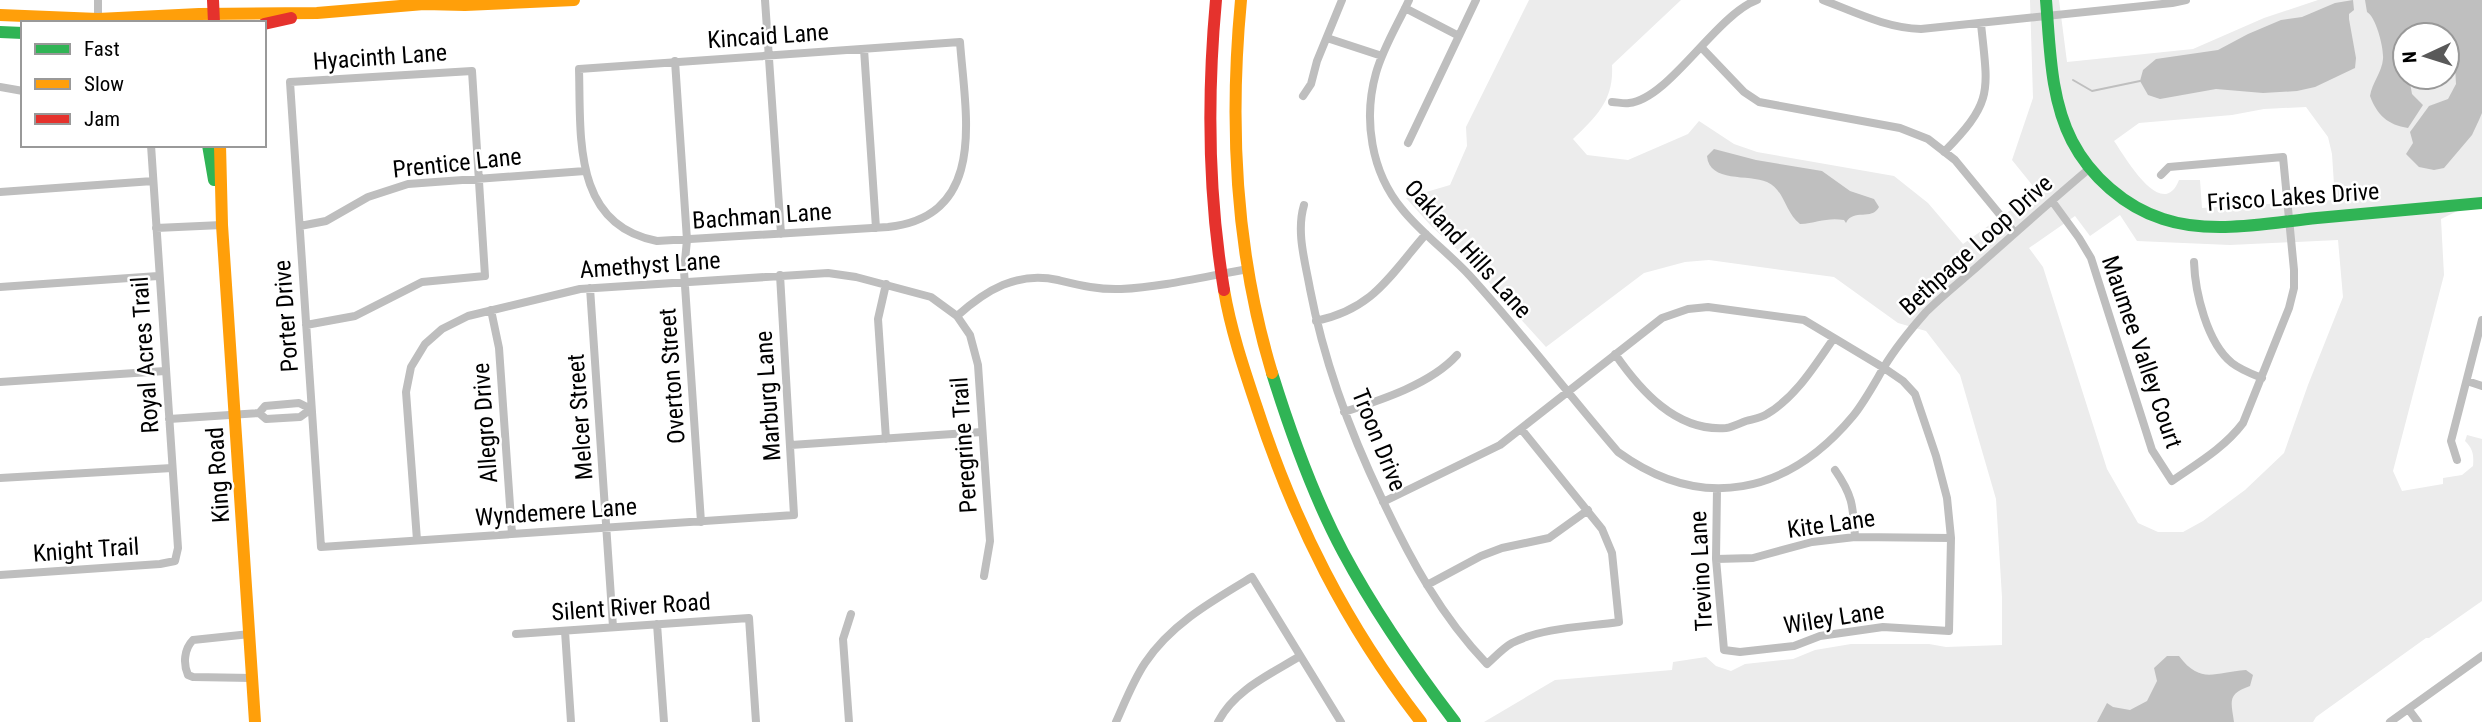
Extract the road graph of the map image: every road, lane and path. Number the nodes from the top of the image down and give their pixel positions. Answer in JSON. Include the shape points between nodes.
{"nodes":[{"id":1,"x":97,"y":0,"type":"edge"},
{"id":2,"x":199,"y":0,"type":"edge"},
{"id":3,"x":213,"y":0,"type":"edge"},
{"id":4,"x":574,"y":0,"type":"edge"},
{"id":5,"x":765,"y":0,"type":"edge"},
{"id":6,"x":1216,"y":0,"type":"edge"},
{"id":7,"x":1241,"y":0,"type":"edge"},
{"id":8,"x":1342,"y":0,"type":"edge"},
{"id":9,"x":1476,"y":0,"type":"edge"},
{"id":10,"x":1757,"y":0,"type":"edge"},
{"id":11,"x":1823,"y":0,"type":"edge"},
{"id":12,"x":2046,"y":0,"type":"edge"},
{"id":13,"x":2105,"y":0,"type":"edge"},
{"id":14,"x":2186,"y":0,"type":"edge"},
{"id":15,"x":1407,"y":4,"type":"edge"},
{"id":16,"x":2106,"y":10,"type":"junction"},
{"id":17,"x":317,"y":13,"type":"junction"},
{"id":18,"x":0,"y":15,"type":"edge"},
{"id":19,"x":2047,"y":17,"type":"junction"},
{"id":20,"x":200,"y":18,"type":"edge"},
{"id":21,"x":213,"y":18,"type":"edge"},
{"id":22,"x":98,"y":21,"type":"edge"},
{"id":23,"x":266,"y":24,"type":"edge"},
{"id":24,"x":1981,"y":24,"type":"junction"},
{"id":25,"x":0,"y":32,"type":"edge"},
{"id":26,"x":21,"y":33,"type":"edge"},
{"id":27,"x":1459,"y":36,"type":"junction"},
{"id":28,"x":1327,"y":37,"type":"junction"},
{"id":29,"x":1701,"y":47,"type":"junction"},
{"id":30,"x":864,"y":48,"type":"junction"},
{"id":31,"x":769,"y":55,"type":"junction"},
{"id":32,"x":1382,"y":56,"type":"junction"},
{"id":33,"x":674,"y":61,"type":"junction"},
{"id":34,"x":290,"y":82,"type":"joint"},
{"id":35,"x":0,"y":87,"type":"edge"},
{"id":36,"x":21,"y":91,"type":"edge"},
{"id":37,"x":1303,"y":96,"type":"dead end"},
{"id":38,"x":1612,"y":102,"type":"dead end"},
{"id":39,"x":1408,"y":143,"type":"dead end"},
{"id":40,"x":151,"y":147,"type":"edge"},
{"id":41,"x":208,"y":147,"type":"edge"},
{"id":42,"x":220,"y":147,"type":"edge"},
{"id":43,"x":1944,"y":152,"type":"junction"},
{"id":44,"x":2090,"y":168,"type":"junction"},
{"id":45,"x":585,"y":171,"type":"junction"},
{"id":46,"x":2161,"y":175,"type":"dead end"},
{"id":47,"x":481,"y":178,"type":"junction"},
{"id":48,"x":153,"y":181,"type":"junction"},
{"id":49,"x":0,"y":191,"type":"edge"},
{"id":50,"x":2052,"y":201,"type":"junction"},
{"id":51,"x":2482,"y":203,"type":"edge"},
{"id":52,"x":1304,"y":205,"type":"dead end"},
{"id":53,"x":924,"y":216,"type":"joint"},
{"id":54,"x":2289,"y":221,"type":"junction"},
{"id":55,"x":222,"y":225,"type":"junction"},
{"id":56,"x":299,"y":226,"type":"junction"},
{"id":57,"x":156,"y":228,"type":"junction"},
{"id":58,"x":876,"y":228,"type":"junction"},
{"id":59,"x":2015,"y":233,"type":"junction"},
{"id":60,"x":781,"y":234,"type":"junction"},
{"id":61,"x":1426,"y":234,"type":"junction"},
{"id":62,"x":687,"y":240,"type":"junction"},
{"id":63,"x":2194,"y":261,"type":"dead end"},
{"id":64,"x":1248,"y":269,"type":"junction"},
{"id":65,"x":1222,"y":274,"type":"junction"},
{"id":66,"x":780,"y":275,"type":"junction"},
{"id":67,"x":158,"y":276,"type":"junction"},
{"id":68,"x":685,"y":281,"type":"junction"},
{"id":69,"x":886,"y":284,"type":"junction"},
{"id":70,"x":0,"y":287,"type":"edge"},
{"id":71,"x":590,"y":288,"type":"junction"},
{"id":72,"x":491,"y":310,"type":"junction"},
{"id":73,"x":957,"y":316,"type":"junction"},
{"id":74,"x":2482,"y":320,"type":"edge"},
{"id":75,"x":1316,"y":321,"type":"junction"},
{"id":76,"x":306,"y":325,"type":"junction"},
{"id":77,"x":1834,"y":338,"type":"junction"},
{"id":78,"x":1615,"y":354,"type":"junction"},
{"id":79,"x":1457,"y":355,"type":"dead end"},
{"id":80,"x":1884,"y":368,"type":"junction"},
{"id":81,"x":164,"y":370,"type":"junction"},
{"id":82,"x":2262,"y":378,"type":"junction"},
{"id":83,"x":2467,"y":381,"type":"junction"},
{"id":84,"x":0,"y":382,"type":"edge"},
{"id":85,"x":2482,"y":386,"type":"edge"},
{"id":86,"x":1567,"y":392,"type":"junction"},
{"id":87,"x":311,"y":409,"type":"junction"},
{"id":88,"x":1344,"y":412,"type":"junction"},
{"id":89,"x":259,"y":413,"type":"junction"},
{"id":90,"x":235,"y":414,"type":"junction"},
{"id":91,"x":169,"y":419,"type":"junction"},
{"id":92,"x":1522,"y":430,"type":"junction"},
{"id":93,"x":982,"y":432,"type":"junction"},
{"id":94,"x":886,"y":439,"type":"junction"},
{"id":95,"x":791,"y":445,"type":"junction"},
{"id":96,"x":2457,"y":460,"type":"dead end"},
{"id":97,"x":172,"y":468,"type":"junction"},
{"id":98,"x":1835,"y":470,"type":"dead end"},
{"id":99,"x":0,"y":478,"type":"edge"},
{"id":100,"x":1717,"y":489,"type":"junction"},
{"id":101,"x":1383,"y":502,"type":"junction"},
{"id":102,"x":1588,"y":510,"type":"junction"},
{"id":103,"x":794,"y":515,"type":"joint"},
{"id":104,"x":701,"y":522,"type":"junction"},
{"id":105,"x":607,"y":528,"type":"junction"},
{"id":106,"x":512,"y":534,"type":"junction"},
{"id":107,"x":1855,"y":537,"type":"junction"},
{"id":108,"x":1951,"y":538,"type":"junction"},
{"id":109,"x":417,"y":540,"type":"junction"},
{"id":110,"x":321,"y":547,"type":"joint"},
{"id":111,"x":1716,"y":559,"type":"junction"},
{"id":112,"x":175,"y":561,"type":"joint"},
{"id":113,"x":0,"y":575,"type":"edge"},
{"id":114,"x":984,"y":576,"type":"dead end"},
{"id":115,"x":1427,"y":586,"type":"junction"},
{"id":116,"x":851,"y":614,"type":"dead end"},
{"id":117,"x":657,"y":624,"type":"junction"},
{"id":118,"x":613,"y":627,"type":"junction"},
{"id":119,"x":565,"y":631,"type":"junction"},
{"id":120,"x":250,"y":634,"type":"junction"},
{"id":121,"x":516,"y":634,"type":"dead end"},
{"id":122,"x":1724,"y":650,"type":"joint"},
{"id":123,"x":1300,"y":656,"type":"junction"},
{"id":124,"x":2482,"y":656,"type":"edge"},
{"id":125,"x":252,"y":678,"type":"junction"},
{"id":126,"x":2409,"y":710,"type":"junction"},
{"id":127,"x":255,"y":722,"type":"edge"},
{"id":128,"x":571,"y":722,"type":"edge"},
{"id":129,"x":663,"y":722,"type":"edge"},
{"id":130,"x":756,"y":722,"type":"edge"},
{"id":131,"x":849,"y":722,"type":"edge"},
{"id":132,"x":1115,"y":722,"type":"edge"},
{"id":133,"x":1218,"y":722,"type":"edge"},
{"id":134,"x":1341,"y":722,"type":"edge"},
{"id":135,"x":1421,"y":722,"type":"edge"},
{"id":136,"x":1455,"y":722,"type":"edge"},
{"id":137,"x":2390,"y":722,"type":"edge"},
{"id":138,"x":2418,"y":722,"type":"edge"}],
"edges":[{"from":1,"to":22,"type":"street"},
{"from":2,"to":20,"type":"street"},
{"from":3,"to":21,"type":"street"},
{"from":4,"to":17,"type":"street","via":[[424,4]]},
{"from":5,"to":31,"type":"street"},
{"from":6,"to":65,"type":"street","via":[[1209,113]]},
{"from":7,"to":64,"type":"street","via":[[1237,159]]},
{"from":8,"to":28,"type":"street"},
{"from":9,"to":27,"type":"street"},
{"from":10,"to":29,"type":"street","via":[[1736,13]]},
{"from":11,"to":24,"type":"street","via":[[1901,29]]},
{"from":12,"to":19,"type":"street","name":"Frisco Lakes Drive"},
{"from":13,"to":16,"type":"street"},
{"from":14,"to":16,"type":"street"},
{"from":15,"to":27,"type":"street"},
{"from":15,"to":32,"type":"street","name":"Oakland Hills Lane"},
{"from":16,"to":19,"type":"street"},
{"from":17,"to":21,"type":"street"},
{"from":17,"to":23,"type":"street"},
{"from":18,"to":22,"type":"street"},
{"from":19,"to":24,"type":"street"},
{"from":19,"to":44,"type":"street","name":"Frisco Lakes Drive","via":[[2061,115]]},
{"from":20,"to":21,"type":"street"},
{"from":20,"to":22,"type":"street"},
{"from":24,"to":43,"type":"street","via":[[1987,78],[1984,100],[1975,118]]},
{"from":25,"to":26,"type":"street"},
{"from":27,"to":39,"type":"street"},
{"from":28,"to":32,"type":"street"},
{"from":28,"to":37,"type":"street"},
{"from":29,"to":38,"type":"street","via":[[1644,98]]},
{"from":29,"to":43,"type":"street","via":[[1759,102],[1900,128],[1928,139]]},
{"from":30,"to":31,"type":"street","name":"Kincaid Lane"},
{"from":30,"to":53,"type":"street","name":"Kincaid Lane","via":[[960,42],[965,161],[953,190]]},
{"from":30,"to":58,"type":"street"},
{"from":31,"to":33,"type":"street","name":"Kincaid Lane"},
{"from":31,"to":60,"type":"street"},
{"from":32,"to":61,"type":"street","name":"Oakland Hills Lane","via":[[1370,106],[1376,160],[1385,184]]},
{"from":33,"to":45,"type":"street","name":"Kincaid Lane","via":[[579,69]]},
{"from":33,"to":62,"type":"street","name":"Overton Street"},
{"from":34,"to":47,"type":"street","name":"Hyacinth Lane","via":[[472,71]]},
{"from":34,"to":56,"type":"street","name":"Porter Drive"},
{"from":35,"to":36,"type":"street"},
{"from":40,"to":48,"type":"street","name":"Royal Acres Trail"},
{"from":41,"to":55,"type":"street","name":"King Road"},
{"from":42,"to":55,"type":"street","name":"King Road"},
{"from":43,"to":59,"type":"street"},
{"from":44,"to":50,"type":"street","name":"Bethpage Loop Drive"},
{"from":44,"to":54,"type":"street","name":"Frisco Lakes Drive","via":[[2145,211],[2178,223]]},
{"from":45,"to":47,"type":"street","name":"Prentice Lane"},
{"from":45,"to":62,"type":"street","name":"Bachman Lane","via":[[607,215],[626,230],[641,237]]},
{"from":46,"to":54,"type":"street","via":[[2169,167],[2283,157]]},
{"from":47,"to":56,"type":"street","name":"Prentice Lane","via":[[397,186],[326,221]]},
{"from":47,"to":76,"type":"street","via":[[485,276],[422,282],[355,316]]},
{"from":48,"to":49,"type":"street"},
{"from":48,"to":57,"type":"street","name":"Royal Acres Trail"},
{"from":50,"to":59,"type":"street","name":"Bethpage Loop Drive"},
{"from":50,"to":82,"type":"street","name":"Maumee Valley Court","via":[[2091,258],[2152,450],[2172,481],[2232,437]]},
{"from":51,"to":54,"type":"street","name":"Frisco Lakes Drive"},
{"from":52,"to":75,"type":"street","name":"Troon Drive","via":[[1299,222]]},
{"from":53,"to":58,"type":"street","name":"Bachman Lane","via":[[903,225]]},
{"from":54,"to":82,"type":"street","via":[[2294,288]]},
{"from":55,"to":57,"type":"street"},
{"from":55,"to":90,"type":"street","name":"King Road"},
{"from":56,"to":76,"type":"street","name":"Porter Drive"},
{"from":57,"to":67,"type":"street","name":"Royal Acres Trail"},
{"from":58,"to":60,"type":"street","name":"Bachman Lane"},
{"from":59,"to":80,"type":"street","name":"Bethpage Loop Drive","via":[[1938,300]]},
{"from":60,"to":62,"type":"street","name":"Bachman Lane"},
{"from":61,"to":75,"type":"street","via":[[1365,302]]},
{"from":61,"to":86,"type":"street","name":"Oakland Hills Lane","via":[[1469,275]]},
{"from":62,"to":68,"type":"street","name":"Overton Street"},
{"from":63,"to":82,"type":"street","via":[[2198,294],[2217,345],[2231,362]]},
{"from":64,"to":65,"type":"street"},
{"from":64,"to":136,"type":"street","via":[[1269,363],[1319,501],[1378,613]]},
{"from":65,"to":73,"type":"street","via":[[1109,289],[1048,278],[1021,279],[986,292]]},
{"from":65,"to":135,"type":"street","via":[[1226,304],[1259,418],[1301,528],[1376,662]]},
{"from":66,"to":68,"type":"street","name":"Amethyst Lane"},
{"from":66,"to":69,"type":"street","name":"Amethyst Lane","via":[[837,274]]},
{"from":66,"to":95,"type":"street","name":"Marburg Lane"},
{"from":67,"to":70,"type":"street"},
{"from":67,"to":81,"type":"street","name":"Royal Acres Trail"},
{"from":68,"to":71,"type":"street","name":"Amethyst Lane"},
{"from":68,"to":104,"type":"street","name":"Overton Street"},
{"from":69,"to":73,"type":"street","name":"Amethyst Lane","via":[[931,297]]},
{"from":69,"to":94,"type":"street","via":[[878,319]]},
{"from":71,"to":72,"type":"street","name":"Amethyst Lane"},
{"from":71,"to":105,"type":"street","name":"Melcer Street"},
{"from":72,"to":106,"type":"street","name":"Allegro Drive","via":[[499,348]]},
{"from":72,"to":109,"type":"street","name":"Amethyst Lane","via":[[442,328],[411,367],[407,392]]},
{"from":73,"to":93,"type":"street","name":"Peregrine Trail","via":[[975,350]]},
{"from":74,"to":83,"type":"street"},
{"from":75,"to":88,"type":"street","name":"Troon Drive"},
{"from":76,"to":87,"type":"street","name":"Porter Drive"},
{"from":77,"to":78,"type":"street","via":[[1804,320],[1708,307],[1662,318]]},
{"from":77,"to":78,"type":"street","via":[[1788,397],[1765,415],[1728,428],[1692,424],[1657,405]]},
{"from":77,"to":80,"type":"street"},
{"from":78,"to":86,"type":"street"},
{"from":79,"to":88,"type":"street","via":[[1445,368],[1404,389]]},
{"from":80,"to":100,"type":"street","name":"Bethpage Loop Drive","via":[[1851,418],[1796,466],[1751,485]]},
{"from":80,"to":108,"type":"street","via":[[1916,394],[1947,498]]},
{"from":81,"to":84,"type":"street"},
{"from":81,"to":91,"type":"street","name":"Royal Acres Trail"},
{"from":83,"to":85,"type":"street"},
{"from":83,"to":96,"type":"street","via":[[2451,441]]},
{"from":86,"to":92,"type":"street"},
{"from":86,"to":100,"type":"street","name":"Bethpage Loop Drive","via":[[1618,452],[1637,466],[1680,484]]},
{"from":87,"to":89,"type":"street","via":[[299,403],[265,406]]},
{"from":87,"to":89,"type":"street","via":[[300,417],[266,419]]},
{"from":87,"to":110,"type":"street","name":"Porter Drive"},
{"from":88,"to":101,"type":"street","name":"Troon Drive"},
{"from":89,"to":90,"type":"street"},
{"from":90,"to":91,"type":"street"},
{"from":90,"to":120,"type":"street","name":"King Road"},
{"from":91,"to":97,"type":"street","name":"Royal Acres Trail"},
{"from":92,"to":101,"type":"street"},
{"from":92,"to":102,"type":"street"},
{"from":93,"to":94,"type":"street"},
{"from":93,"to":114,"type":"street","name":"Peregrine Trail","via":[[989,541]]},
{"from":94,"to":95,"type":"street"},
{"from":95,"to":103,"type":"street","name":"Marburg Lane"},
{"from":97,"to":99,"type":"street"},
{"from":97,"to":112,"type":"street","name":"Royal Acres Trail"},
{"from":98,"to":107,"type":"street","via":[[1850,491]]},
{"from":100,"to":111,"type":"street","name":"Trevino Lane"},
{"from":101,"to":115,"type":"street","name":"Troon Drive"},
{"from":102,"to":115,"type":"street","via":[[1549,538],[1481,556]]},
{"from":102,"to":115,"type":"street","name":"Troon Drive","via":[[1612,553],[1619,622],[1525,638],[1510,644],[1487,664],[1458,633]]},
{"from":103,"to":104,"type":"street","name":"Wyndemere Lane"},
{"from":104,"to":105,"type":"street","name":"Wyndemere Lane"},
{"from":105,"to":106,"type":"street","name":"Wyndemere Lane"},
{"from":105,"to":118,"type":"street","name":"Melcer Street"},
{"from":106,"to":109,"type":"street","name":"Wyndemere Lane"},
{"from":107,"to":108,"type":"street","name":"Kite Lane"},
{"from":107,"to":111,"type":"street","name":"Kite Lane","via":[[1812,542],[1753,558]]},
{"from":108,"to":122,"type":"street","name":"Wiley Lane","via":[[1949,631],[1883,627],[1820,636],[1794,646]]},
{"from":109,"to":110,"type":"street","name":"Wyndemere Lane"},
{"from":111,"to":122,"type":"street","name":"Trevino Lane"},
{"from":112,"to":113,"type":"street","name":"Knight Trail"},
{"from":116,"to":131,"type":"street","via":[[843,639]]},
{"from":117,"to":118,"type":"street","name":"Silent River Road"},
{"from":117,"to":129,"type":"street"},
{"from":117,"to":130,"type":"street","name":"Silent River Road","via":[[749,618]]},
{"from":118,"to":119,"type":"street","name":"Silent River Road"},
{"from":119,"to":121,"type":"street","name":"Silent River Road"},
{"from":119,"to":128,"type":"street"},
{"from":120,"to":125,"type":"street","name":"King Road"},
{"from":120,"to":125,"type":"street","via":[[193,640],[185,660],[192,677]]},
{"from":123,"to":132,"type":"street","via":[[1252,578],[1191,615],[1163,640],[1139,673]]},
{"from":123,"to":133,"type":"street","via":[[1242,692]]},
{"from":123,"to":134,"type":"street"},
{"from":124,"to":126,"type":"street"},
{"from":125,"to":127,"type":"street","name":"King Road"},
{"from":126,"to":137,"type":"street"},
{"from":126,"to":138,"type":"street"}]}
